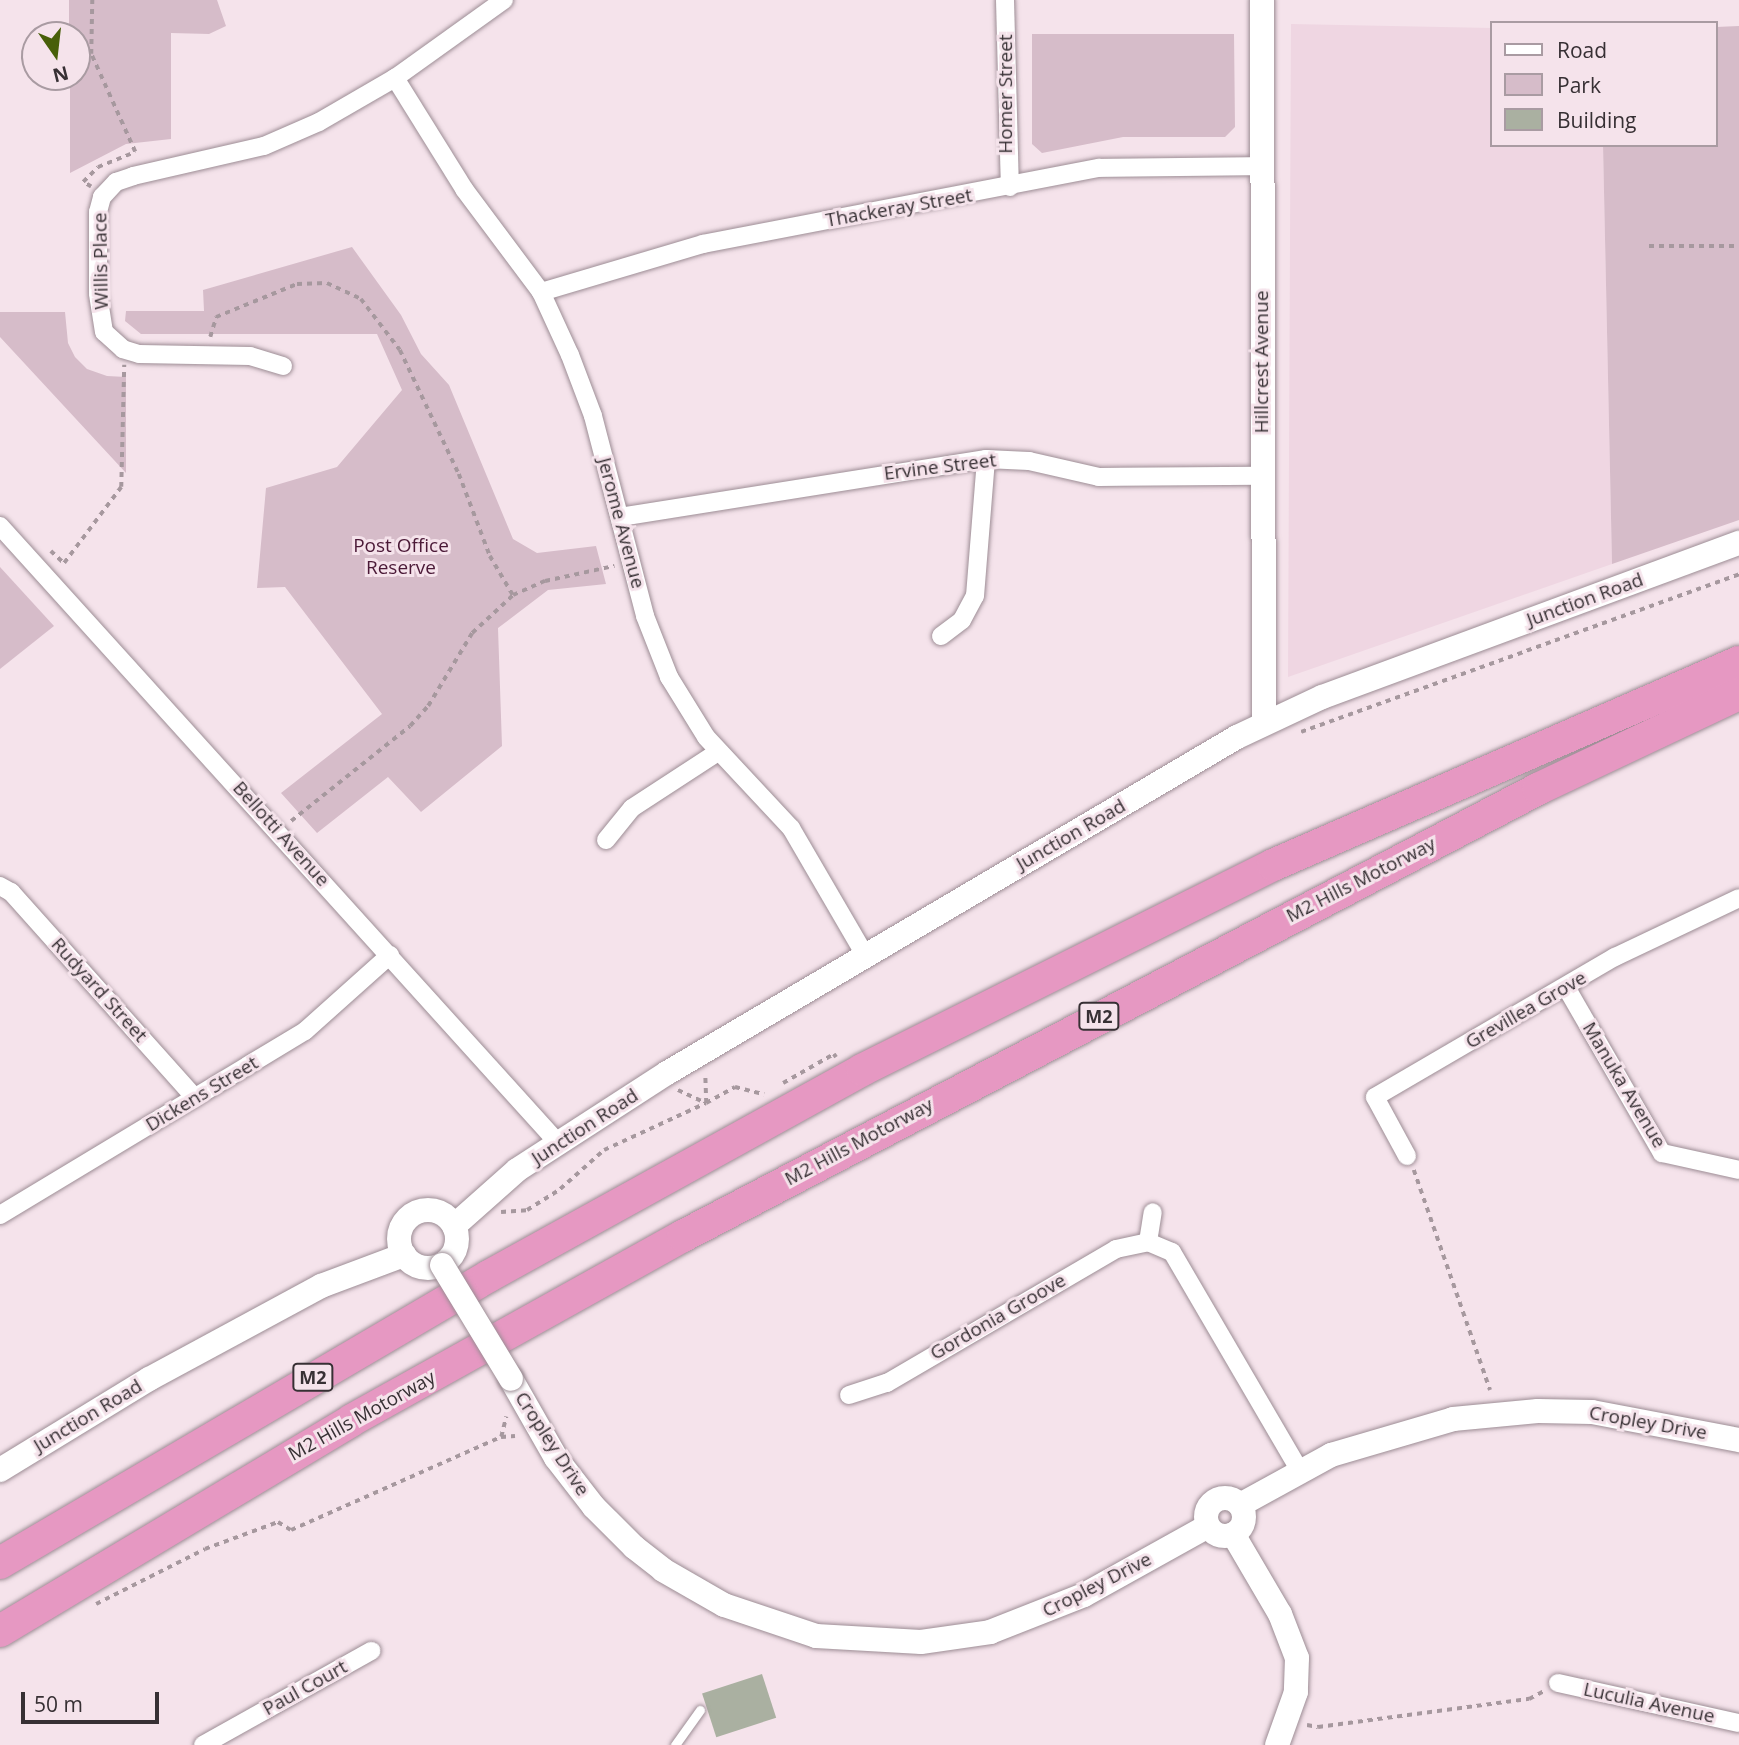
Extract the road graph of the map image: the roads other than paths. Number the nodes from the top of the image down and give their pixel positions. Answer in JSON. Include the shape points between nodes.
{"nodes":[{"id":1,"x":504,"y":0,"type":"edge"},
{"id":2,"x":1005,"y":0,"type":"edge"},
{"id":3,"x":1262,"y":0,"type":"edge"},
{"id":4,"x":395,"y":78,"type":"junction"},
{"id":5,"x":1262,"y":166,"type":"junction"},
{"id":6,"x":1010,"y":187,"type":"junction"},
{"id":7,"x":541,"y":292,"type":"junction"},
{"id":8,"x":283,"y":366,"type":"dead end"},
{"id":9,"x":986,"y":459,"type":"junction"},
{"id":10,"x":1261,"y":476,"type":"junction"},
{"id":11,"x":620,"y":517,"type":"junction"},
{"id":12,"x":0,"y":526,"type":"edge"},
{"id":13,"x":1739,"y":543,"type":"edge"},
{"id":14,"x":941,"y":636,"type":"dead end"},
{"id":15,"x":1739,"y":662,"type":"edge"},
{"id":16,"x":1739,"y":694,"type":"edge"},
{"id":17,"x":1264,"y":723,"type":"junction"},
{"id":18,"x":718,"y":752,"type":"junction"},
{"id":19,"x":606,"y":840,"type":"dead end"},
{"id":20,"x":0,"y":886,"type":"edge"},
{"id":21,"x":1739,"y":898,"type":"edge"},
{"id":22,"x":390,"y":955,"type":"junction"},
{"id":23,"x":864,"y":955,"type":"junction"},
{"id":24,"x":1566,"y":987,"type":"junction"},
{"id":25,"x":195,"y":1098,"type":"junction"},
{"id":26,"x":559,"y":1144,"type":"junction"},
{"id":27,"x":1408,"y":1157,"type":"road end"},
{"id":28,"x":1739,"y":1170,"type":"edge"},
{"id":29,"x":1153,"y":1212,"type":"dead end"},
{"id":30,"x":0,"y":1215,"type":"edge"},
{"id":31,"x":454,"y":1226,"type":"junction"},
{"id":32,"x":1148,"y":1242,"type":"junction"},
{"id":33,"x":404,"y":1255,"type":"junction"},
{"id":34,"x":442,"y":1265,"type":"junction"},
{"id":35,"x":849,"y":1395,"type":"dead end"},
{"id":36,"x":1739,"y":1440,"type":"edge"},
{"id":37,"x":1299,"y":1469,"type":"junction"},
{"id":38,"x":0,"y":1470,"type":"edge"},
{"id":39,"x":1240,"y":1505,"type":"junction"},
{"id":40,"x":1208,"y":1526,"type":"junction"},
{"id":41,"x":1233,"y":1534,"type":"junction"},
{"id":42,"x":0,"y":1563,"type":"edge"},
{"id":43,"x":4,"y":1622,"type":"edge"},
{"id":44,"x":371,"y":1651,"type":"dead end"},
{"id":45,"x":1558,"y":1683,"type":"road end"},
{"id":46,"x":700,"y":1710,"type":"dead end"},
{"id":47,"x":1739,"y":1723,"type":"edge"},
{"id":48,"x":203,"y":1745,"type":"edge"},
{"id":49,"x":675,"y":1745,"type":"edge"},
{"id":50,"x":1277,"y":1745,"type":"edge"}],
"edges":[{"from":1,"to":4,"type":"street","name":"Willis Place"},
{"from":2,"to":6,"type":"street","name":"Homer Street"},
{"from":3,"to":5,"type":"street","name":"Hillcrest Avenue"},
{"from":4,"to":7,"type":"street","name":"Jerome Avenue","via":[[464,189]]},
{"from":4,"to":8,"type":"street","name":"Willis Place","via":[[318,122],[264,146],[116,182],[102,197],[98,293],[104,332],[123,349],[139,354],[250,356]]},
{"from":5,"to":6,"type":"street","name":"Thackeray Street","via":[[1127,164]]},
{"from":5,"to":10,"type":"street","name":"Hillcrest Avenue"},
{"from":6,"to":7,"type":"street","name":"Thackeray Street","via":[[703,244]]},
{"from":7,"to":11,"type":"street","name":"Jerome Avenue","via":[[584,389]]},
{"from":9,"to":10,"type":"street","name":"Ervine Street","via":[[1029,461],[1099,477]]},
{"from":9,"to":11,"type":"street","name":"Ervine Street"},
{"from":9,"to":14,"type":"street","via":[[975,596],[962,620]]},
{"from":10,"to":17,"type":"street","name":"Hillcrest Avenue"},
{"from":11,"to":18,"type":"street","name":"Jerome Avenue","via":[[661,659],[689,712]]},
{"from":12,"to":22,"type":"street","name":"Bellotti Avenue"},
{"from":13,"to":17,"type":"street","name":"Junction Road","via":[[1322,697]]},
{"from":15,"to":42,"type":"highway","number":"M2","via":[[1273,865],[862,1070],[477,1282]]},
{"from":16,"to":43,"type":"highway","name":"M2 Hills Motorway","number":"M2","via":[[1504,807],[683,1236],[352,1420]]},
{"from":17,"to":23,"type":"street","name":"Junction Road"},
{"from":18,"to":19,"type":"street","via":[[632,808]]},
{"from":18,"to":23,"type":"street","name":"Jerome Avenue","via":[[791,828]]},
{"from":20,"to":25,"type":"street","name":"Rudyard Street","via":[[11,892]]},
{"from":21,"to":24,"type":"street","name":"Grevillea Grove","via":[[1615,957]]},
{"from":22,"to":25,"type":"street","name":"Dickens Street","via":[[305,1031]]},
{"from":22,"to":26,"type":"street","name":"Bellotti Avenue"},
{"from":23,"to":26,"type":"street","name":"Junction Road"},
{"from":24,"to":27,"type":"street","name":"Grevillea Grove","via":[[1375,1097]]},
{"from":24,"to":28,"type":"street","name":"Manuka Avenue","via":[[1662,1153]]},
{"from":25,"to":30,"type":"street","name":"Dickens Street"},
{"from":26,"to":31,"type":"street","name":"Junction Road","via":[[517,1170]]},
{"from":29,"to":32,"type":"street"},
{"from":31,"to":33,"type":"street","via":[[432,1210],[414,1214],[401,1228]]},
{"from":31,"to":34,"type":"street","via":[[455,1251]]},
{"from":32,"to":35,"type":"street","name":"Gordonia Groove","via":[[1116,1248],[887,1383]]},
{"from":32,"to":37,"type":"street","via":[[1172,1252]]},
{"from":33,"to":34,"type":"street","via":[[417,1266]]},
{"from":33,"to":38,"type":"street","name":"Junction Road","via":[[309,1293],[149,1379]]},
{"from":34,"to":40,"type":"street","name":"Cropley Drive","bridge":true,"via":[[573,1480],[634,1547],[663,1570],[724,1605],[816,1636],[921,1642],[990,1632],[1084,1595]]},
{"from":36,"to":37,"type":"street","name":"Cropley Drive","via":[[1592,1412],[1497,1413],[1409,1429]]},
{"from":37,"to":39,"type":"street","name":"Cropley Drive"},
{"from":39,"to":40,"type":"street","via":[[1217,1499],[1206,1514]]},
{"from":39,"to":41,"type":"street","via":[[1243,1523]]},
{"from":40,"to":41,"type":"street","via":[[1217,1534]]},
{"from":41,"to":50,"type":"street","via":[[1294,1647],[1297,1681]]},
{"from":44,"to":48,"type":"street","name":"Paul Court"},
{"from":45,"to":47,"type":"street","name":"Luculia Avenue"},
{"from":46,"to":49,"type":"lane"}]}
